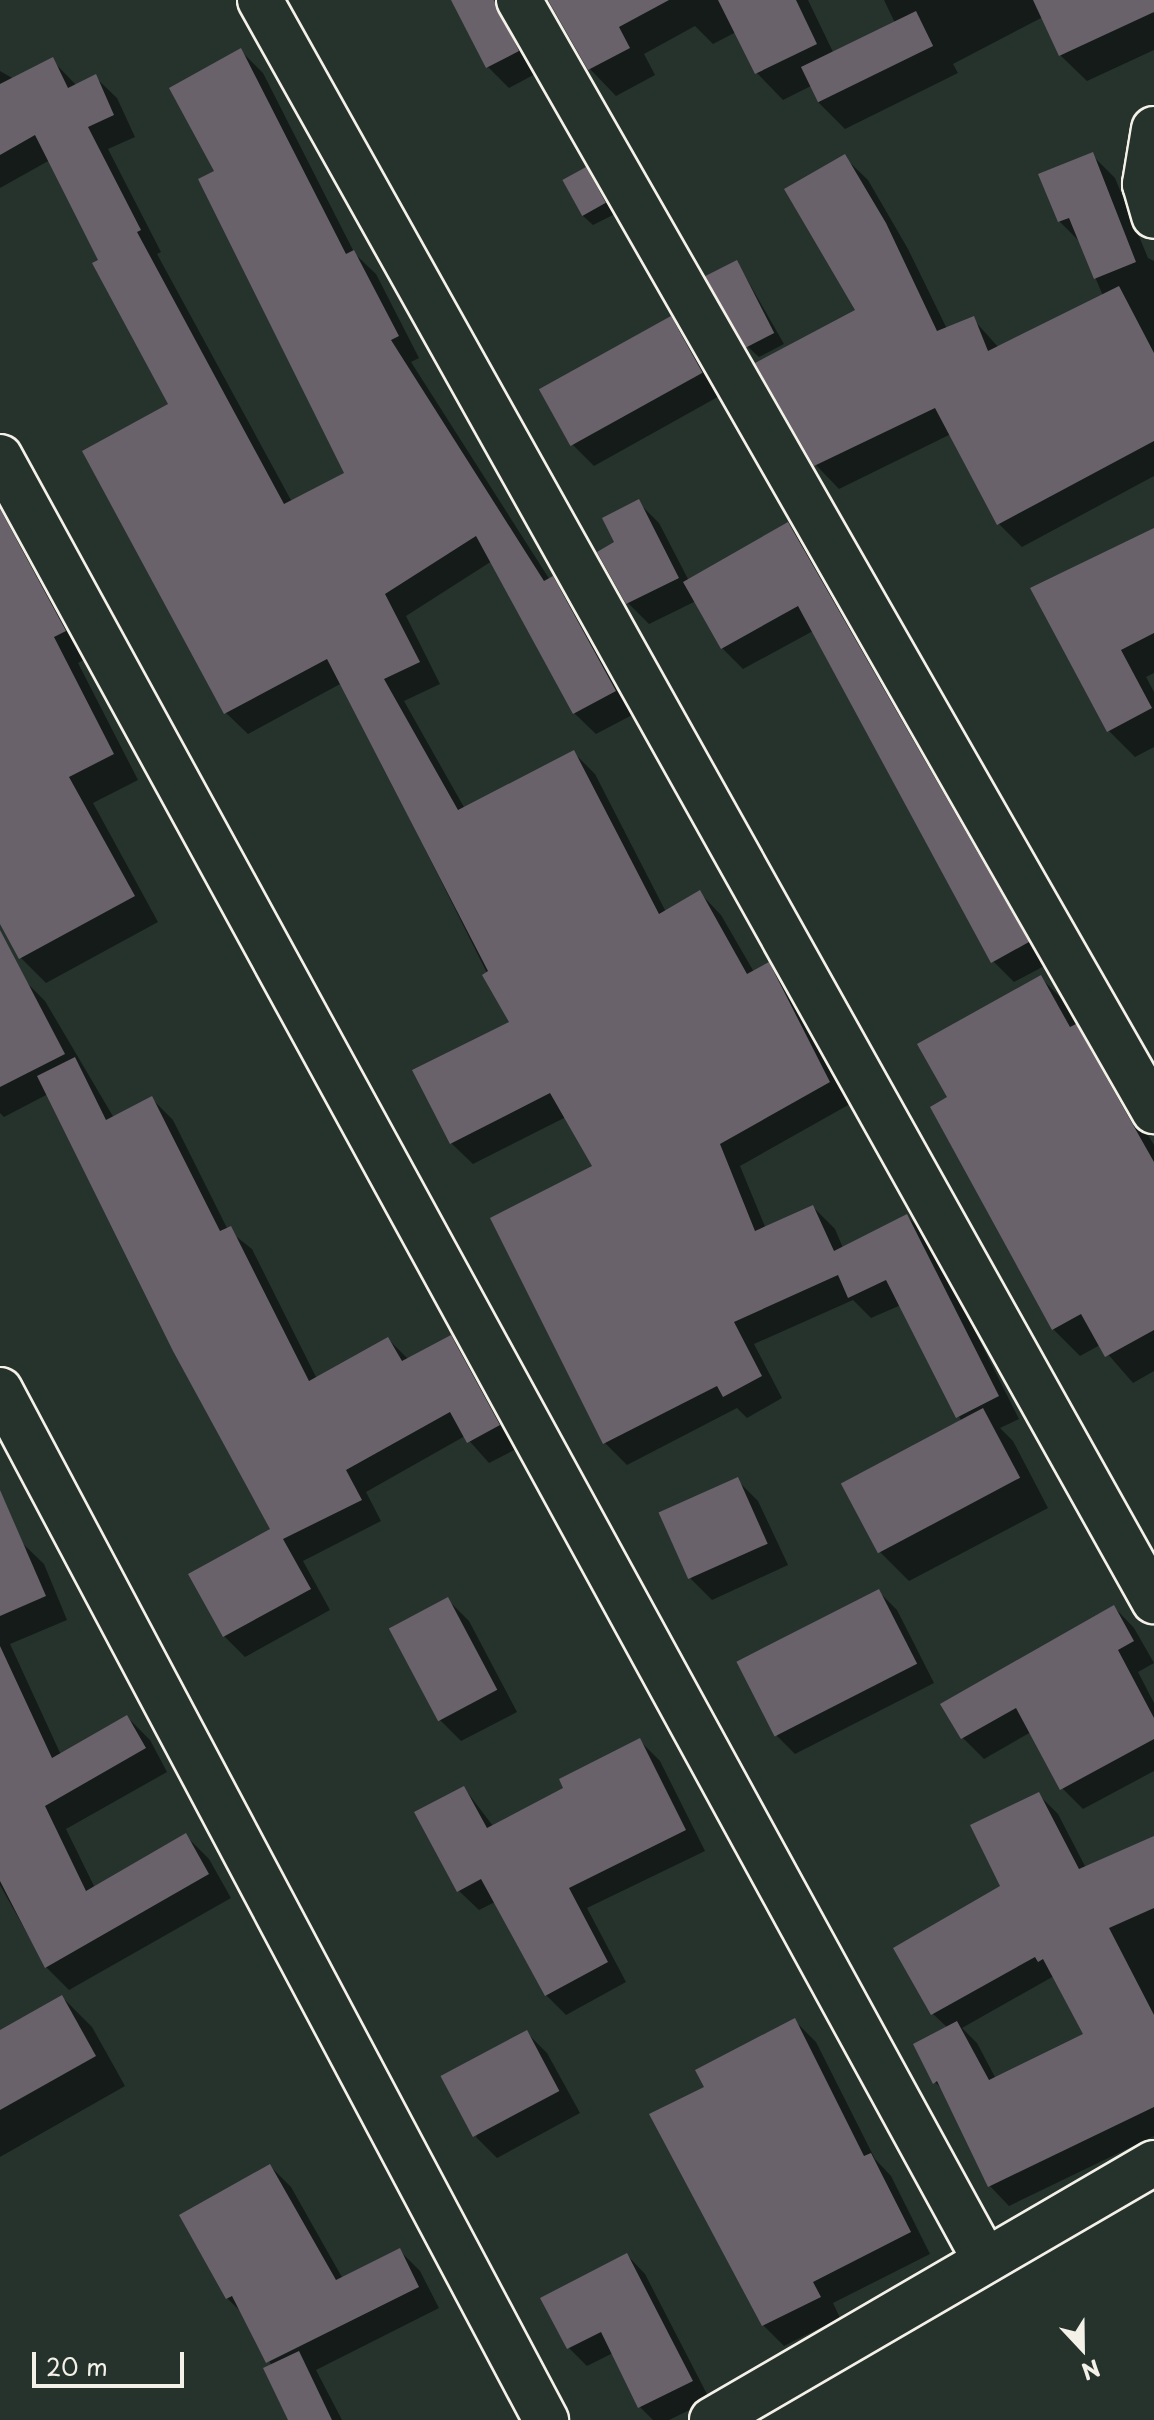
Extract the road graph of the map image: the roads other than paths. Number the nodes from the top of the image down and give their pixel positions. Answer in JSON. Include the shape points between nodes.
{"nodes":[{"id":1,"x":260,"y":0,"type":"edge"},
{"id":2,"x":519,"y":0,"type":"edge"},
{"id":3,"x":1154,"y":129,"type":"edge"},
{"id":4,"x":1154,"y":216,"type":"edge"},
{"id":5,"x":0,"y":457,"type":"edge"},
{"id":6,"x":1154,"y":1111,"type":"edge"},
{"id":7,"x":0,"y":1390,"type":"edge"},
{"id":8,"x":1154,"y":1601,"type":"edge"},
{"id":9,"x":1154,"y":2163,"type":"edge"},
{"id":10,"x":985,"y":2260,"type":"junction"},
{"id":11,"x":546,"y":2420,"type":"edge"},
{"id":12,"x":712,"y":2420,"type":"edge"}],
"edges":[{"from":1,"to":8,"type":"street"},
{"from":2,"to":6,"type":"street"},
{"from":3,"to":4,"type":"street","via":[[1145,184]]},
{"from":5,"to":10,"type":"street"},
{"from":7,"to":11,"type":"street"},
{"from":9,"to":10,"type":"street"},
{"from":10,"to":12,"type":"street"}]}
